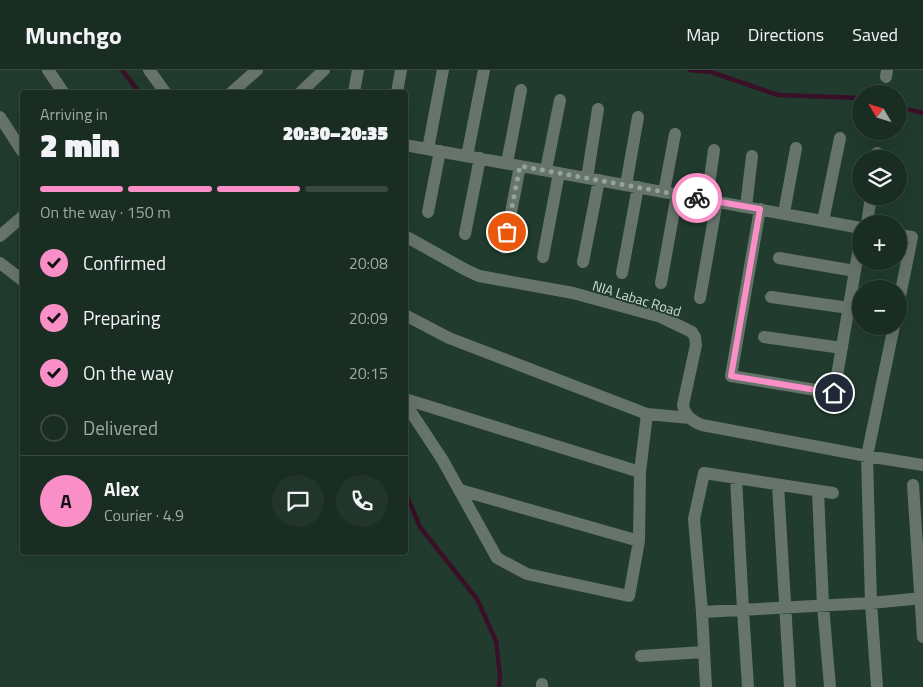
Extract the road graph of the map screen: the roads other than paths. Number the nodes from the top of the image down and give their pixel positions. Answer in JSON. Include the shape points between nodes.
{"nodes":[{"id":1,"x":48,"y":70,"type":"edge"},
{"id":2,"x":149,"y":70,"type":"edge"},
{"id":3,"x":257,"y":70,"type":"edge"},
{"id":4,"x":324,"y":70,"type":"edge"},
{"id":5,"x":358,"y":70,"type":"edge"},
{"id":6,"x":401,"y":70,"type":"edge"},
{"id":7,"x":443,"y":70,"type":"edge"},
{"id":8,"x":484,"y":70,"type":"edge"},
{"id":9,"x":62,"y":90,"type":"edge"},
{"id":10,"x":164,"y":90,"type":"edge"},
{"id":11,"x":234,"y":90,"type":"edge"},
{"id":12,"x":303,"y":90,"type":"edge"},
{"id":13,"x":354,"y":90,"type":"edge"},
{"id":14,"x":397,"y":90,"type":"edge"},
{"id":15,"x":521,"y":90,"type":"dead end"},
{"id":16,"x":560,"y":100,"type":"dead end"},
{"id":17,"x":598,"y":109,"type":"dead end"},
{"id":18,"x":0,"y":117,"type":"edge"},
{"id":19,"x":638,"y":117,"type":"dead end"},
{"id":20,"x":676,"y":134,"type":"dead end"},
{"id":21,"x":840,"y":138,"type":"dead end"},
{"id":22,"x":408,"y":146,"type":"edge"},
{"id":23,"x":20,"y":148,"type":"edge"},
{"id":24,"x":796,"y":148,"type":"dead end"},
{"id":25,"x":434,"y":150,"type":"junction"},
{"id":26,"x":714,"y":150,"type":"dead end"},
{"id":27,"x":752,"y":156,"type":"dead end"},
{"id":28,"x":473,"y":157,"type":"junction"},
{"id":29,"x":514,"y":164,"type":"junction"},
{"id":30,"x":546,"y":170,"type":"junction"},
{"id":31,"x":559,"y":172,"type":"junction"},
{"id":32,"x":593,"y":179,"type":"junction"},
{"id":33,"x":632,"y":186,"type":"junction"},
{"id":34,"x":670,"y":193,"type":"junction"},
{"id":35,"x":712,"y":200,"type":"junction"},
{"id":36,"x":746,"y":207,"type":"junction"},
{"id":37,"x":760,"y":209,"type":"junction"},
{"id":38,"x":428,"y":212,"type":"dead end"},
{"id":39,"x":784,"y":214,"type":"junction"},
{"id":40,"x":20,"y":218,"type":"edge"},
{"id":41,"x":823,"y":221,"type":"junction"},
{"id":42,"x":852,"y":226,"type":"edge"},
{"id":43,"x":1,"y":232,"type":"edge"},
{"id":44,"x":465,"y":234,"type":"dead end"},
{"id":45,"x":911,"y":237,"type":"edge"},
{"id":46,"x":408,"y":238,"type":"edge"},
{"id":47,"x":504,"y":248,"type":"dead end"},
{"id":48,"x":543,"y":257,"type":"dead end"},
{"id":49,"x":779,"y":258,"type":"dead end"},
{"id":50,"x":583,"y":262,"type":"dead end"},
{"id":51,"x":0,"y":263,"type":"edge"},
{"id":52,"x":855,"y":271,"type":"joint"},
{"id":53,"x":622,"y":273,"type":"dead end"},
{"id":54,"x":20,"y":278,"type":"edge"},
{"id":55,"x":903,"y":280,"type":"edge"},
{"id":56,"x":661,"y":283,"type":"dead end"},
{"id":57,"x":771,"y":297,"type":"dead end"},
{"id":58,"x":700,"y":298,"type":"dead end"},
{"id":59,"x":849,"y":308,"type":"junction"},
{"id":60,"x":408,"y":317,"type":"edge"},
{"id":61,"x":892,"y":335,"type":"edge"},
{"id":62,"x":764,"y":337,"type":"dead end"},
{"id":63,"x":842,"y":348,"type":"junction"},
{"id":64,"x":408,"y":402,"type":"edge"},
{"id":65,"x":408,"y":406,"type":"edge"},
{"id":66,"x":647,"y":414,"type":"junction"},
{"id":67,"x":690,"y":418,"type":"junction"},
{"id":68,"x":868,"y":456,"type":"junction"},
{"id":69,"x":923,"y":465,"type":"edge"},
{"id":70,"x":640,"y":472,"type":"junction"},
{"id":71,"x":736,"y":478,"type":"junction"},
{"id":72,"x":778,"y":485,"type":"junction"},
{"id":73,"x":912,"y":485,"type":"dead end"},
{"id":74,"x":460,"y":490,"type":"junction"},
{"id":75,"x":818,"y":491,"type":"junction"},
{"id":76,"x":833,"y":493,"type":"dead end"},
{"id":77,"x":639,"y":541,"type":"junction"},
{"id":78,"x":922,"y":598,"type":"edge"},
{"id":79,"x":872,"y":604,"type":"junction"},
{"id":80,"x":823,"y":606,"type":"junction"},
{"id":81,"x":785,"y":608,"type":"junction"},
{"id":82,"x":743,"y":610,"type":"junction"},
{"id":83,"x":702,"y":612,"type":"junction"},
{"id":84,"x":923,"y":637,"type":"edge"},
{"id":85,"x":704,"y":652,"type":"junction"},
{"id":86,"x":641,"y":656,"type":"dead end"},
{"id":87,"x":706,"y":687,"type":"edge"},
{"id":88,"x":748,"y":687,"type":"edge"},
{"id":89,"x":790,"y":687,"type":"edge"},
{"id":90,"x":830,"y":687,"type":"edge"},
{"id":91,"x":877,"y":687,"type":"edge"}],
"edges":[{"from":1,"to":9,"type":"street"},
{"from":2,"to":10,"type":"street"},
{"from":3,"to":11,"type":"street"},
{"from":4,"to":12,"type":"street"},
{"from":5,"to":13,"type":"street"},
{"from":6,"to":14,"type":"street"},
{"from":7,"to":25,"type":"street"},
{"from":8,"to":28,"type":"street"},
{"from":15,"to":29,"type":"street"},
{"from":16,"to":30,"type":"street"},
{"from":17,"to":32,"type":"street"},
{"from":18,"to":23,"type":"street"},
{"from":19,"to":33,"type":"street"},
{"from":20,"to":34,"type":"street"},
{"from":21,"to":41,"type":"street"},
{"from":22,"to":25,"type":"street"},
{"from":24,"to":39,"type":"street"},
{"from":25,"to":28,"type":"street"},
{"from":25,"to":38,"type":"street"},
{"from":26,"to":35,"type":"street"},
{"from":27,"to":36,"type":"street"},
{"from":28,"to":29,"type":"street"},
{"from":28,"to":44,"type":"street"},
{"from":29,"to":30,"type":"street"},
{"from":29,"to":47,"type":"street"},
{"from":30,"to":31,"type":"street"},
{"from":31,"to":32,"type":"street"},
{"from":31,"to":48,"type":"street"},
{"from":32,"to":33,"type":"street"},
{"from":32,"to":50,"type":"street"},
{"from":33,"to":34,"type":"street"},
{"from":33,"to":53,"type":"street"},
{"from":34,"to":35,"type":"street"},
{"from":34,"to":56,"type":"street"},
{"from":35,"to":36,"type":"street"},
{"from":35,"to":58,"type":"street"},
{"from":36,"to":37,"type":"street"},
{"from":37,"to":39,"type":"street"},
{"from":37,"to":63,"type":"street","via":[[731,376],[834,393]]},
{"from":39,"to":41,"type":"street"},
{"from":40,"to":43,"type":"street"},
{"from":41,"to":42,"type":"street"},
{"from":45,"to":55,"type":"street"},
{"from":46,"to":67,"type":"street","name":"NIA Labac Road","via":[[479,276],[572,293],[661,317],[692,332],[696,345],[683,405]]},
{"from":49,"to":52,"type":"street"},
{"from":51,"to":54,"type":"street"},
{"from":52,"to":59,"type":"street"},
{"from":57,"to":59,"type":"street"},
{"from":59,"to":63,"type":"street"},
{"from":60,"to":66,"type":"street","via":[[449,338]]},
{"from":61,"to":68,"type":"street"},
{"from":62,"to":63,"type":"street"},
{"from":64,"to":70,"type":"street"},
{"from":65,"to":74,"type":"street"},
{"from":66,"to":67,"type":"street"},
{"from":66,"to":70,"type":"street"},
{"from":67,"to":68,"type":"street","via":[[702,425]]},
{"from":68,"to":69,"type":"street"},
{"from":68,"to":79,"type":"street"},
{"from":70,"to":77,"type":"street"},
{"from":71,"to":72,"type":"street"},
{"from":71,"to":82,"type":"street"},
{"from":71,"to":83,"type":"street","via":[[704,473],[694,519]]},
{"from":72,"to":75,"type":"street"},
{"from":72,"to":81,"type":"street"},
{"from":73,"to":78,"type":"street"},
{"from":74,"to":77,"type":"street"},
{"from":74,"to":77,"type":"street","via":[[497,558],[527,574],[629,596]]},
{"from":75,"to":76,"type":"street"},
{"from":75,"to":80,"type":"street"},
{"from":78,"to":79,"type":"street"},
{"from":78,"to":84,"type":"street"},
{"from":79,"to":80,"type":"street"},
{"from":79,"to":91,"type":"street"},
{"from":80,"to":81,"type":"street"},
{"from":80,"to":90,"type":"street"},
{"from":81,"to":82,"type":"street"},
{"from":81,"to":89,"type":"street"},
{"from":82,"to":83,"type":"street"},
{"from":82,"to":88,"type":"street"},
{"from":83,"to":85,"type":"street"},
{"from":85,"to":86,"type":"street"},
{"from":85,"to":87,"type":"street"}]}
